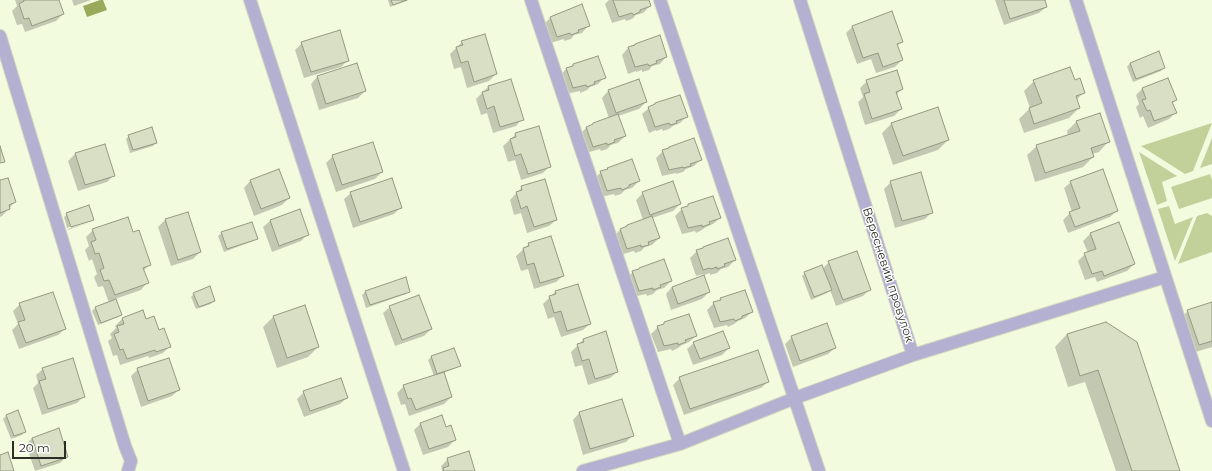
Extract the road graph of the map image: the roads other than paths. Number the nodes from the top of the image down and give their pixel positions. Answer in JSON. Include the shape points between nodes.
{"nodes":[{"id":1,"x":250,"y":0,"type":"edge"},
{"id":2,"x":531,"y":0,"type":"edge"},
{"id":3,"x":660,"y":0,"type":"edge"},
{"id":4,"x":800,"y":0,"type":"edge"},
{"id":5,"x":1076,"y":0,"type":"edge"},
{"id":6,"x":0,"y":36,"type":"edge"},
{"id":7,"x":1165,"y":277,"type":"junction"},
{"id":8,"x":913,"y":355,"type":"junction"},
{"id":9,"x":794,"y":398,"type":"junction"},
{"id":10,"x":1212,"y":421,"type":"edge"},
{"id":11,"x":680,"y":444,"type":"junction"},
{"id":12,"x":128,"y":471,"type":"edge"},
{"id":13,"x":404,"y":471,"type":"edge"},
{"id":14,"x":583,"y":471,"type":"edge"},
{"id":15,"x":819,"y":471,"type":"edge"}],
"edges":[{"from":1,"to":13,"type":"street"},
{"from":2,"to":11,"type":"street"},
{"from":3,"to":9,"type":"street"},
{"from":4,"to":8,"type":"street","name":"Вересневий провулок"},
{"from":5,"to":7,"type":"street"},
{"from":6,"to":12,"type":"street","via":[[131,461]]},
{"from":7,"to":8,"type":"street"},
{"from":7,"to":10,"type":"street"},
{"from":8,"to":9,"type":"street","name":"Вересневий провулок"},
{"from":9,"to":11,"type":"street","name":"Вересневий провулок"},
{"from":9,"to":15,"type":"street"},
{"from":11,"to":14,"type":"street","name":"Вересневий провулок"}]}
